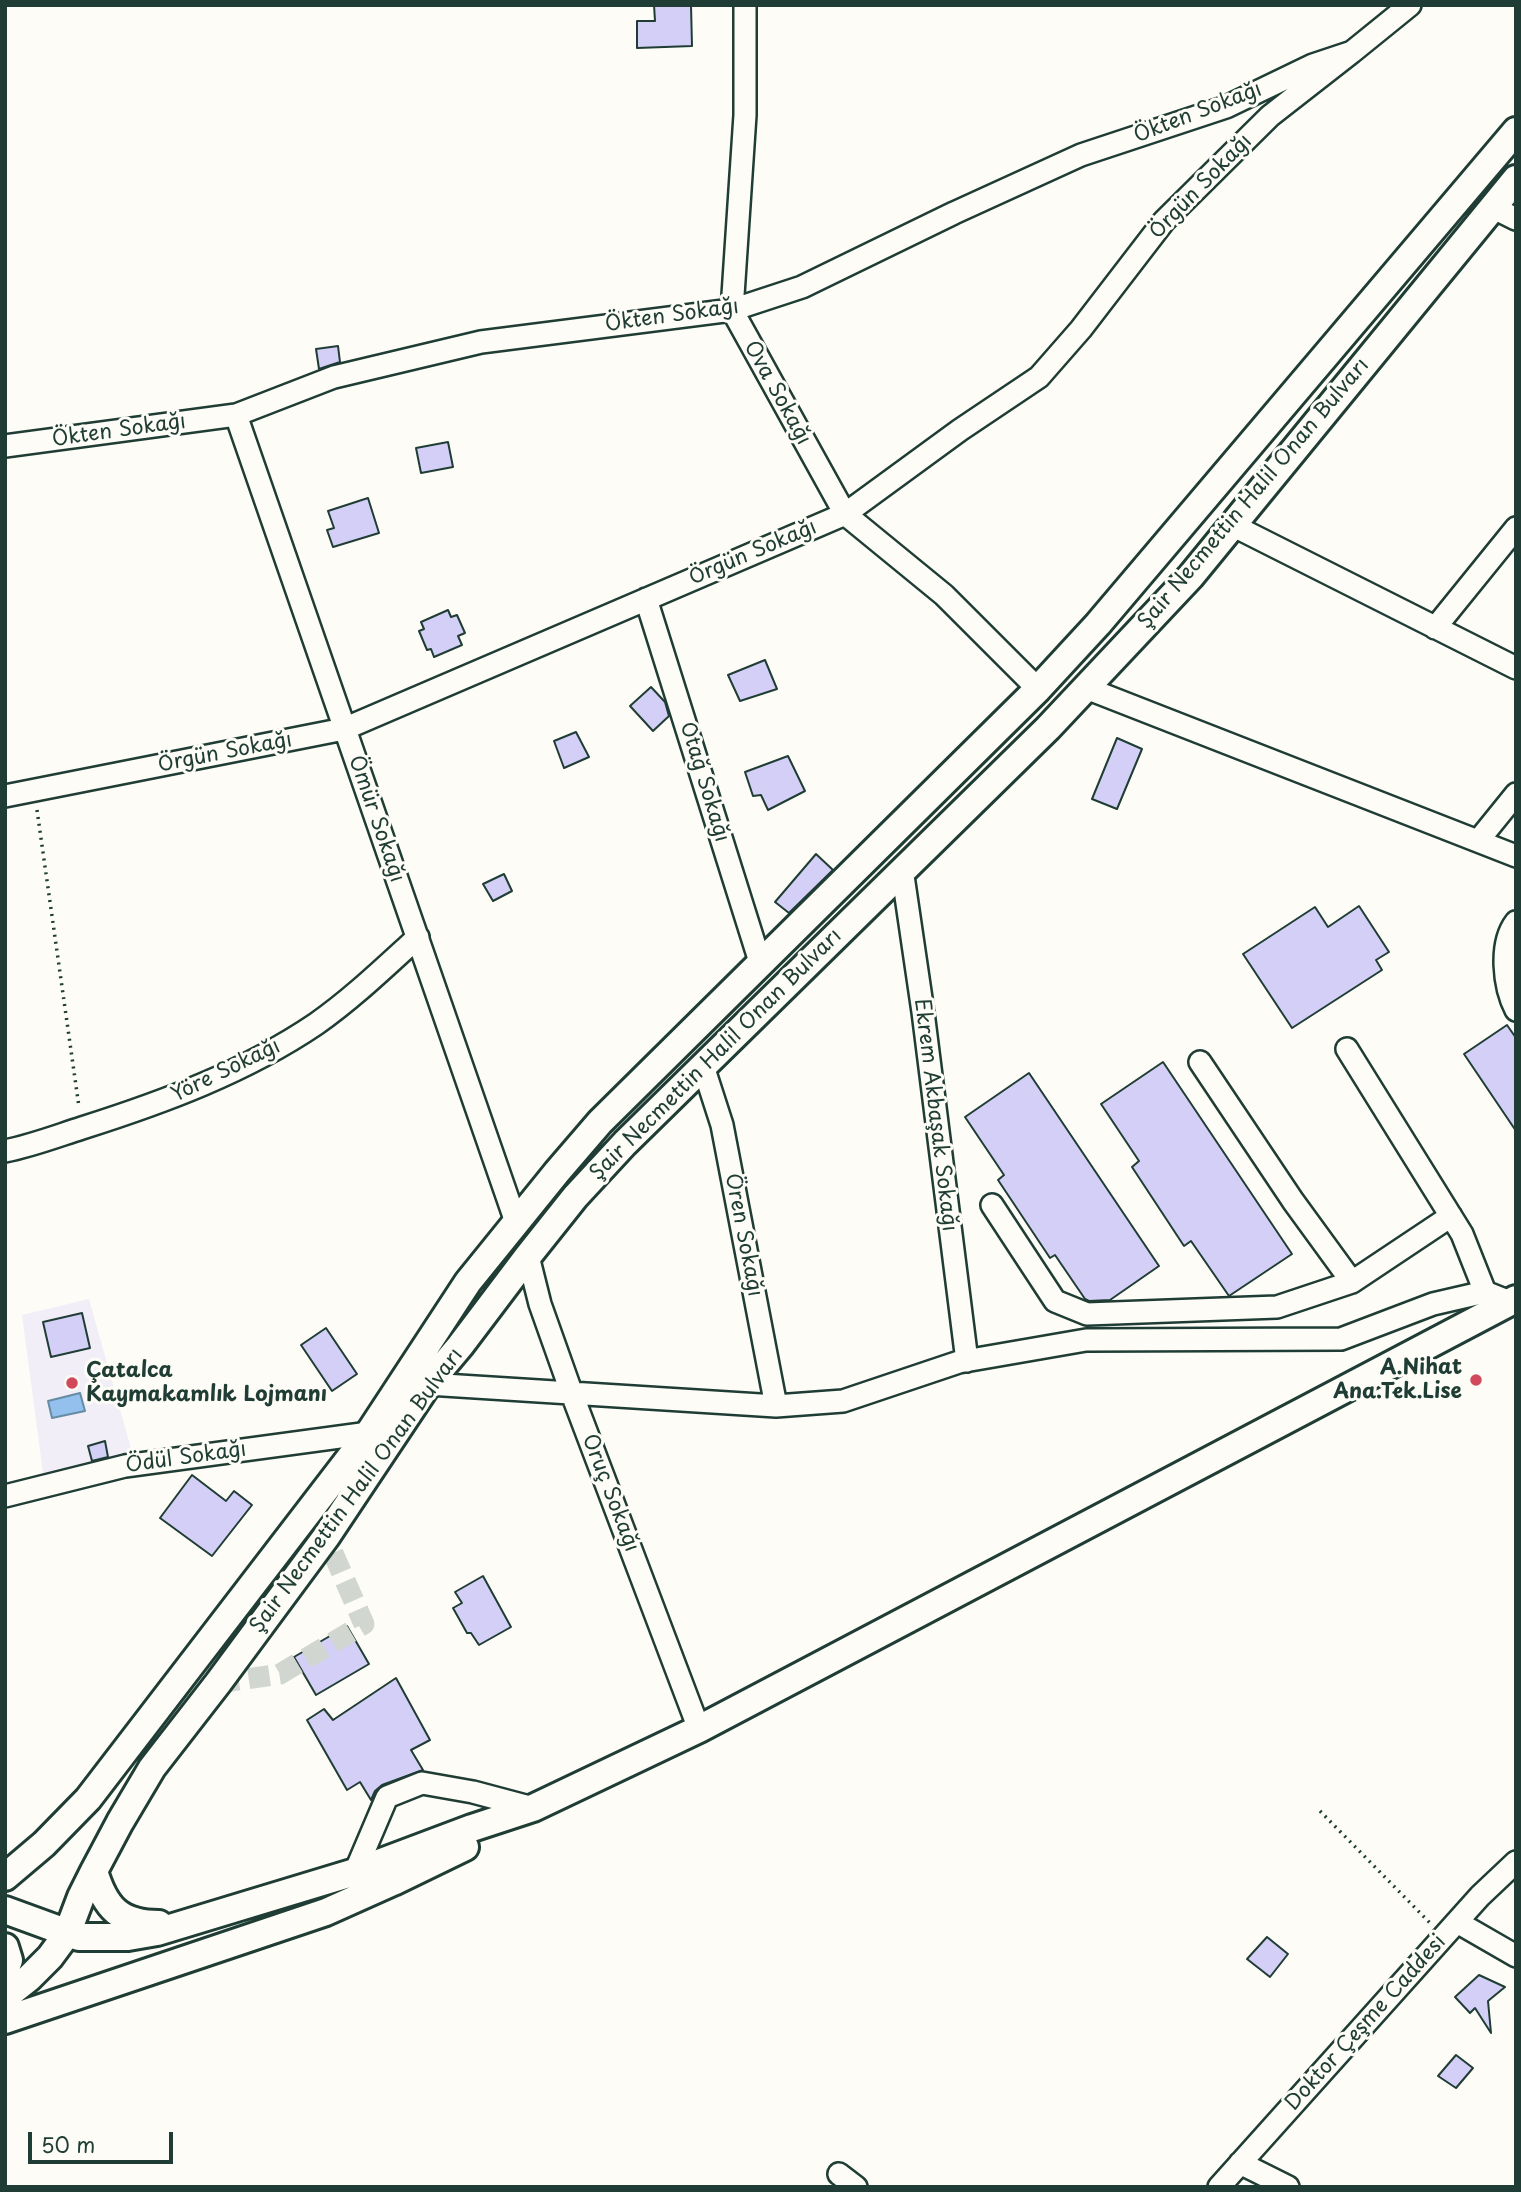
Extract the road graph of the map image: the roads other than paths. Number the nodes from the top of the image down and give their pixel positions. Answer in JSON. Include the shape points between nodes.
{"nodes":[{"id":1,"x":745,"y":5,"type":"edge"},
{"id":2,"x":1410,"y":5,"type":"edge"},
{"id":3,"x":1352,"y":51,"type":"junction"},
{"id":4,"x":1516,"y":131,"type":"edge"},
{"id":5,"x":1516,"y":179,"type":"edge"},
{"id":6,"x":1504,"y":213,"type":"edge"},
{"id":7,"x":732,"y":310,"type":"junction"},
{"id":8,"x":236,"y":415,"type":"junction"},
{"id":9,"x":5,"y":446,"type":"edge"},
{"id":10,"x":845,"y":514,"type":"junction"},
{"id":11,"x":1232,"y":525,"type":"junction"},
{"id":12,"x":1516,"y":528,"type":"edge"},
{"id":13,"x":646,"y":599,"type":"junction"},
{"id":14,"x":1435,"y":628,"type":"junction"},
{"id":15,"x":1516,"y":668,"type":"edge"},
{"id":16,"x":1086,"y":688,"type":"junction"},
{"id":17,"x":1038,"y":689,"type":"junction"},
{"id":18,"x":344,"y":729,"type":"junction"},
{"id":19,"x":1516,"y":794,"type":"edge"},
{"id":20,"x":5,"y":796,"type":"edge"},
{"id":21,"x":1478,"y":841,"type":"junction"},
{"id":22,"x":1516,"y":856,"type":"edge"},
{"id":23,"x":902,"y":869,"type":"junction"},
{"id":24,"x":1516,"y":922,"type":"edge"},
{"id":25,"x":418,"y":937,"type":"junction"},
{"id":26,"x":761,"y":965,"type":"junction"},
{"id":27,"x":1516,"y":1010,"type":"edge"},
{"id":28,"x":1347,"y":1049,"type":"dead end"},
{"id":29,"x":1200,"y":1062,"type":"dead end"},
{"id":30,"x":704,"y":1066,"type":"junction"},
{"id":31,"x":5,"y":1151,"type":"edge"},
{"id":32,"x":992,"y":1205,"type":"dead end"},
{"id":33,"x":1451,"y":1216,"type":"junction"},
{"id":34,"x":516,"y":1222,"type":"junction"},
{"id":35,"x":528,"y":1256,"type":"junction"},
{"id":36,"x":1352,"y":1282,"type":"junction"},
{"id":37,"x":1485,"y":1292,"type":"junction"},
{"id":38,"x":1513,"y":1300,"type":"edge"},
{"id":39,"x":967,"y":1361,"type":"junction"},
{"id":40,"x":428,"y":1384,"type":"junction"},
{"id":41,"x":572,"y":1394,"type":"junction"},
{"id":42,"x":776,"y":1406,"type":"junction"},
{"id":43,"x":369,"y":1433,"type":"junction"},
{"id":44,"x":5,"y":1496,"type":"edge"},
{"id":45,"x":699,"y":1729,"type":"junction"},
{"id":46,"x":533,"y":1808,"type":"junction"},
{"id":47,"x":1516,"y":1862,"type":"edge"},
{"id":48,"x":94,"y":1871,"type":"junction"},
{"id":49,"x":355,"y":1872,"type":"junction"},
{"id":50,"x":5,"y":1877,"type":"edge"},
{"id":51,"x":5,"y":1910,"type":"edge"},
{"id":52,"x":179,"y":1924,"type":"junction"},
{"id":53,"x":1450,"y":1930,"type":"junction"},
{"id":54,"x":67,"y":1934,"type":"junction"},
{"id":55,"x":5,"y":1947,"type":"edge"},
{"id":56,"x":1516,"y":1955,"type":"edge"},
{"id":57,"x":5,"y":1970,"type":"edge"},
{"id":58,"x":5,"y":1997,"type":"edge"},
{"id":59,"x":5,"y":2020,"type":"edge"},
{"id":60,"x":1240,"y":2163,"type":"junction"},
{"id":61,"x":839,"y":2174,"type":"dead end"},
{"id":62,"x":856,"y":2187,"type":"edge"},
{"id":63,"x":1219,"y":2187,"type":"edge"},
{"id":64,"x":1287,"y":2187,"type":"edge"}],
"edges":[{"from":1,"to":7,"type":"street","via":[[746,115]]},
{"from":2,"to":3,"type":"street","name":"Ökten Sokağı"},
{"from":3,"to":7,"type":"street","name":"Ökten Sokağı","via":[[1226,107],[1081,155],[802,287]]},
{"from":3,"to":10,"type":"street","name":"Örgün Sokağı","via":[[1270,116],[1164,221],[1039,377]]},
{"from":4,"to":17,"type":"main road","name":"Şair Necmettin Halil Onan Bulvarı"},
{"from":5,"to":6,"type":"main road","name":"Şair Necmettin Halil Onan Bulvarı"},
{"from":6,"to":11,"type":"main road","name":"Şair Necmettin Halil Onan Bulvarı"},
{"from":7,"to":8,"type":"street","name":"Ökten Sokağı","via":[[481,342],[334,377]]},
{"from":7,"to":10,"type":"street","name":"Ova Sokağı"},
{"from":8,"to":9,"type":"street","name":"Ökten Sokağı"},
{"from":8,"to":18,"type":"street","name":"Ömür Sokağı"},
{"from":10,"to":13,"type":"street","name":"Örgün Sokağı"},
{"from":10,"to":17,"type":"street","name":"Ova Sokağı","via":[[944,595]]},
{"from":11,"to":14,"type":"street"},
{"from":11,"to":16,"type":"main road","name":"Şair Necmettin Halil Onan Bulvarı"},
{"from":12,"to":14,"type":"street"},
{"from":13,"to":18,"type":"street","name":"Örgün Sokağı"},
{"from":13,"to":26,"type":"street","name":"Otağ Sokağı"},
{"from":14,"to":15,"type":"street"},
{"from":16,"to":21,"type":"street"},
{"from":16,"to":23,"type":"main road","name":"Şair Necmettin Halil Onan Bulvarı"},
{"from":17,"to":26,"type":"main road","name":"Şair Necmettin Halil Onan Bulvarı"},
{"from":18,"to":20,"type":"street","name":"Örgün Sokağı"},
{"from":18,"to":25,"type":"street","name":"Ömür Sokağı"},
{"from":19,"to":21,"type":"street"},
{"from":21,"to":22,"type":"street"},
{"from":23,"to":30,"type":"main road","name":"Şair Necmettin Halil Onan Bulvarı"},
{"from":23,"to":39,"type":"street","name":"Ekrem Akbaşak Sokağı"},
{"from":24,"to":27,"type":"street","via":[[1504,959]]},
{"from":25,"to":31,"type":"street","name":"Yöre Sokağı","via":[[369,983],[260,1059],[146,1107]]},
{"from":25,"to":34,"type":"street","name":"Ömür Sokağı"},
{"from":26,"to":34,"type":"main road","name":"Şair Necmettin Halil Onan Bulvarı","via":[[600,1122]]},
{"from":28,"to":33,"type":"street"},
{"from":29,"to":36,"type":"street"},
{"from":30,"to":35,"type":"main road","name":"Şair Necmettin Halil Onan Bulvarı","via":[[625,1143]]},
{"from":30,"to":42,"type":"street","name":"Ören Sokağı","via":[[722,1125]]},
{"from":32,"to":36,"type":"street","via":[[1055,1301],[1087,1314],[1277,1307]]},
{"from":33,"to":36,"type":"street"},
{"from":33,"to":37,"type":"street"},
{"from":34,"to":43,"type":"main road","name":"Şair Necmettin Halil Onan Bulvarı","via":[[468,1282]]},
{"from":35,"to":40,"type":"main road","name":"Şair Necmettin Halil Onan Bulvarı"},
{"from":35,"to":41,"type":"street","name":"Oruç Sokağı"},
{"from":37,"to":38,"type":"street"},
{"from":37,"to":39,"type":"street","via":[[1433,1304],[1342,1339],[1086,1340]]},
{"from":38,"to":45,"type":"main road"},
{"from":39,"to":42,"type":"street","via":[[843,1401]]},
{"from":40,"to":41,"type":"street"},
{"from":40,"to":48,"type":"main road","name":"Şair Necmettin Halil Onan Bulvarı","via":[[326,1537],[152,1768]]},
{"from":41,"to":42,"type":"street"},
{"from":41,"to":45,"type":"street","name":"Oruç Sokağı"},
{"from":43,"to":44,"type":"street","name":"Ödül Sokağı","via":[[125,1466]]},
{"from":43,"to":50,"type":"main road","name":"Şair Necmettin Halil Onan Bulvarı","via":[[88,1799]]},
{"from":45,"to":46,"type":"main road"},
{"from":46,"to":49,"type":"main road"},
{"from":46,"to":49,"type":"street","via":[[422,1783],[387,1797]]},
{"from":46,"to":59,"type":"main road","via":[[506,1827],[326,1912]]},
{"from":47,"to":53,"type":"street","name":"Doktor Çeşme Caddesi"},
{"from":48,"to":52,"type":"main road","via":[[99,1889],[120,1916],[132,1922]]},
{"from":48,"to":54,"type":"main road","name":"Şair Necmettin Halil Onan Bulvarı"},
{"from":49,"to":52,"type":"main road"},
{"from":51,"to":54,"type":"main road"},
{"from":52,"to":54,"type":"main road","via":[[128,1937]]},
{"from":53,"to":56,"type":"street"},
{"from":53,"to":60,"type":"street","name":"Doktor Çeşme Caddesi"},
{"from":54,"to":58,"type":"main road","name":"Şair Necmettin Halil Onan Bulvarı","via":[[29,1978]]},
{"from":55,"to":57,"type":"main road","via":[[9,1960]]},
{"from":60,"to":63,"type":"street","name":"Doktor Çeşme Caddesi"},
{"from":60,"to":64,"type":"street"},
{"from":61,"to":62,"type":"street"}]}
